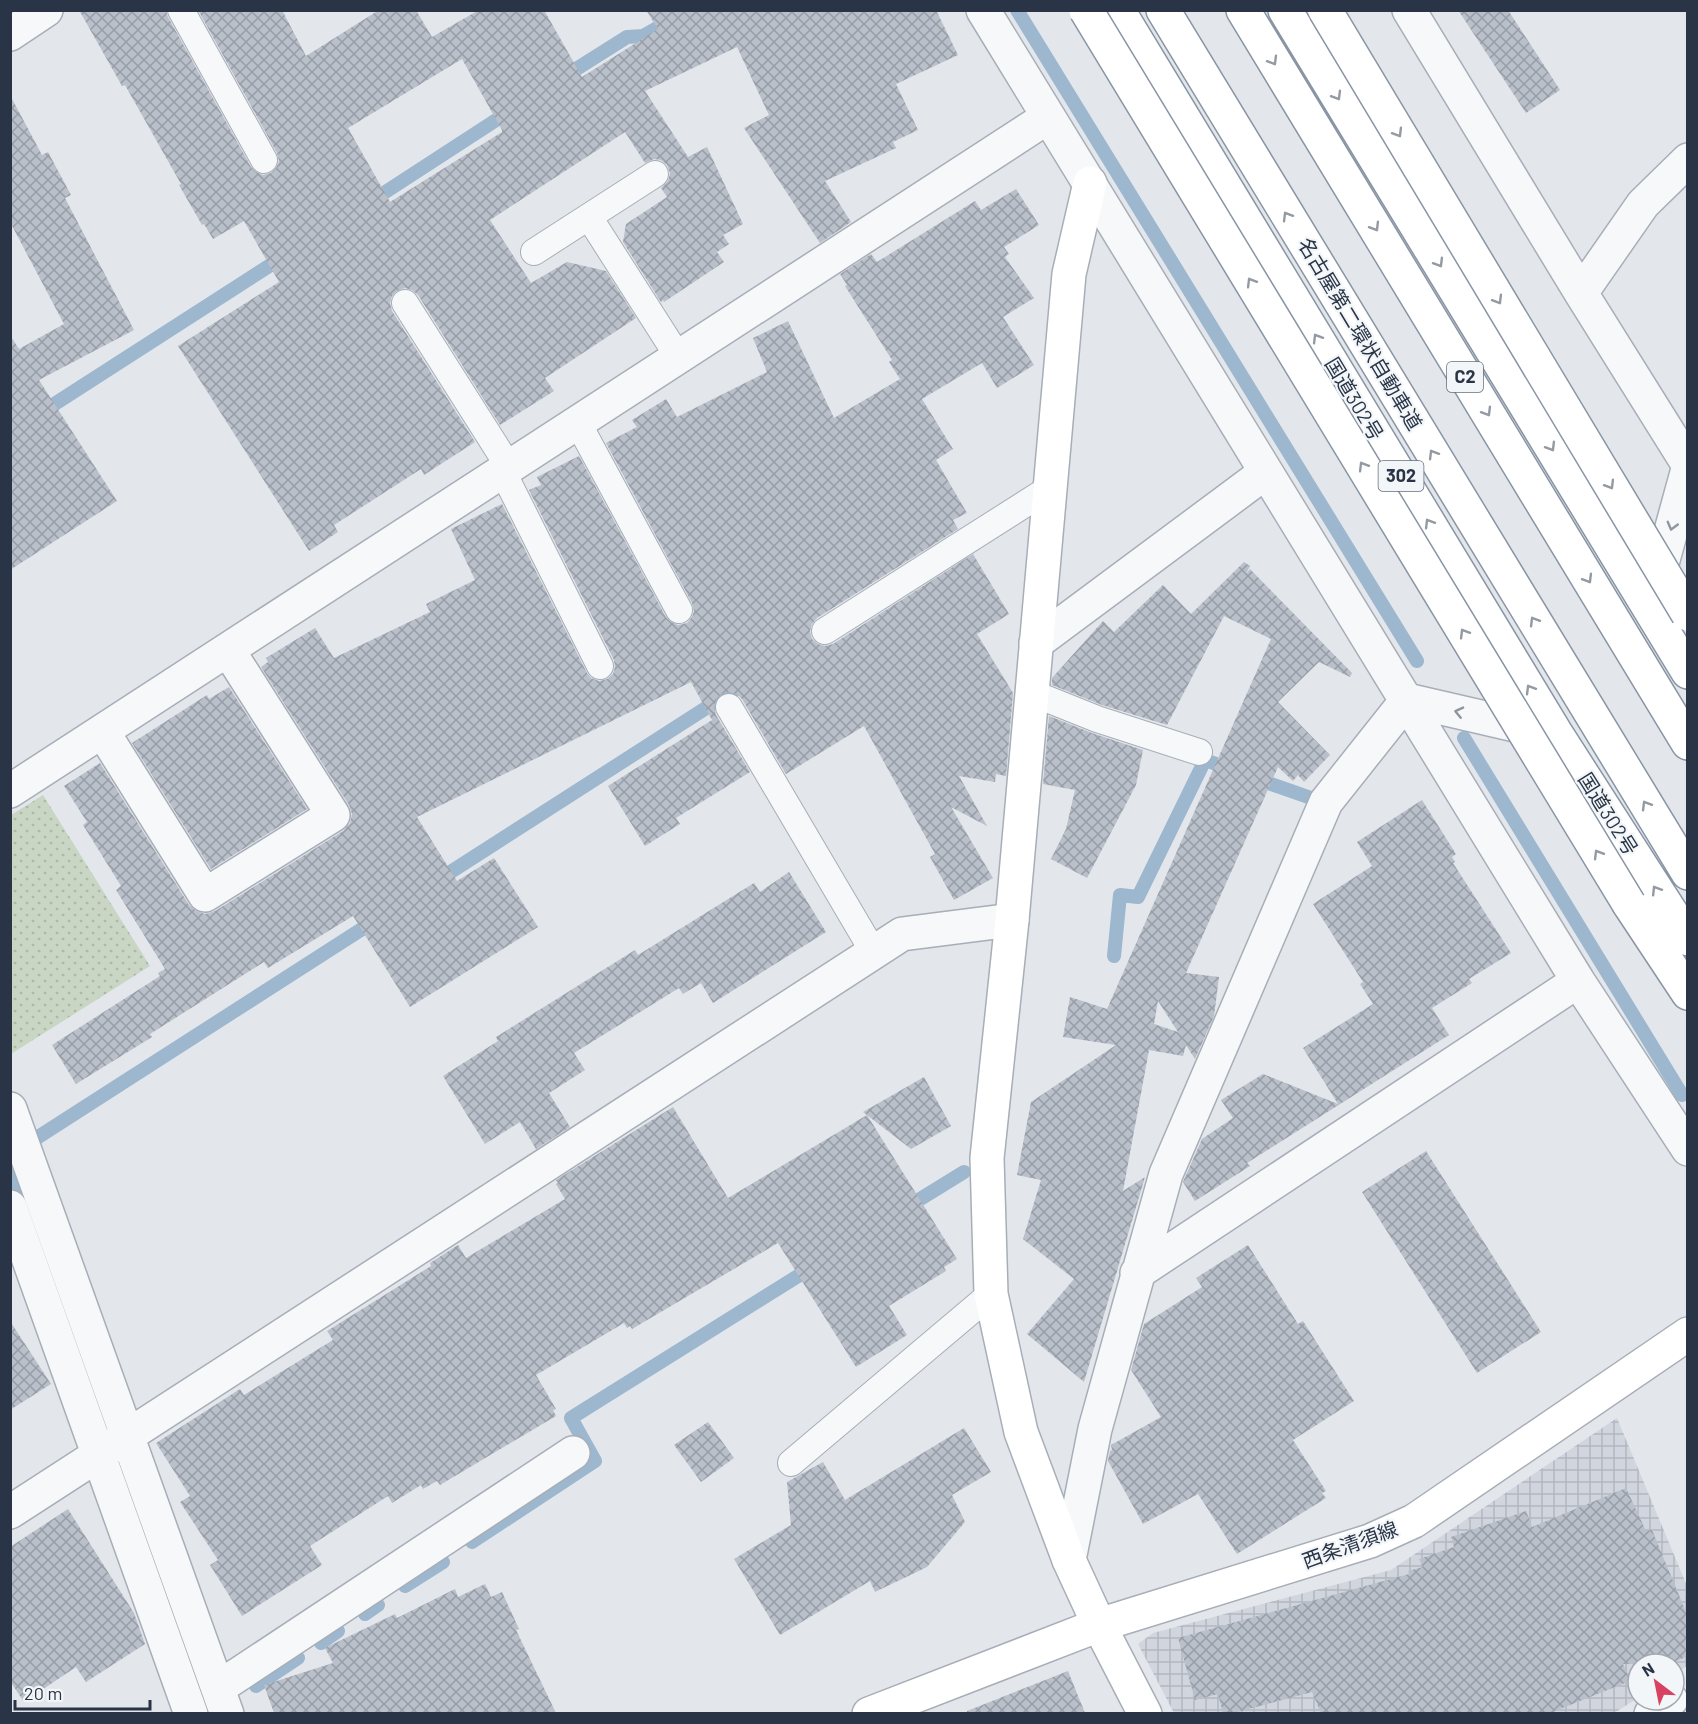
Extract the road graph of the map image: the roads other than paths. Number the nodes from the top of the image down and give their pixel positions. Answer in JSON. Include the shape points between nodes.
{"nodes":[{"id":1,"x":181,"y":10,"type":"edge"},
{"id":2,"x":983,"y":10,"type":"edge"},
{"id":3,"x":1086,"y":10,"type":"edge"},
{"id":4,"x":1118,"y":10,"type":"edge"},
{"id":5,"x":1163,"y":10,"type":"edge"},
{"id":6,"x":1243,"y":10,"type":"edge"},
{"id":7,"x":1285,"y":10,"type":"edge"},
{"id":8,"x":1325,"y":10,"type":"edge"},
{"id":9,"x":1409,"y":10,"type":"edge"},
{"id":10,"x":41,"y":12,"type":"edge"},
{"id":11,"x":10,"y":34,"type":"edge"},
{"id":12,"x":1048,"y":117,"type":"junction"},
{"id":13,"x":264,"y":160,"type":"dead end"},
{"id":14,"x":1688,"y":160,"type":"edge"},
{"id":15,"x":655,"y":174,"type":"dead end"},
{"id":16,"x":1090,"y":183,"type":"junction"},
{"id":17,"x":589,"y":217,"type":"junction"},
{"id":18,"x":534,"y":252,"type":"dead end"},
{"id":19,"x":1581,"y":293,"type":"junction"},
{"id":20,"x":405,"y":303,"type":"dead end"},
{"id":21,"x":679,"y":358,"type":"junction"},
{"id":22,"x":578,"y":423,"type":"junction"},
{"id":23,"x":1688,"y":464,"type":"edge"},
{"id":24,"x":1688,"y":469,"type":"edge"},
{"id":25,"x":506,"y":470,"type":"junction"},
{"id":26,"x":1266,"y":472,"type":"junction"},
{"id":27,"x":1050,"y":488,"type":"junction"},
{"id":28,"x":1649,"y":609,"type":"junction"},
{"id":29,"x":679,"y":610,"type":"dead end"},
{"id":30,"x":1688,"y":615,"type":"edge"},
{"id":31,"x":825,"y":631,"type":"dead end"},
{"id":32,"x":1036,"y":643,"type":"junction"},
{"id":33,"x":228,"y":650,"type":"junction"},
{"id":34,"x":600,"y":666,"type":"dead end"},
{"id":35,"x":1688,"y":672,"type":"edge"},
{"id":36,"x":1032,"y":693,"type":"junction"},
{"id":37,"x":1407,"y":700,"type":"junction"},
{"id":38,"x":729,"y":707,"type":"dead end"},
{"id":39,"x":103,"y":732,"type":"junction"},
{"id":40,"x":1557,"y":735,"type":"junction"},
{"id":41,"x":1688,"y":743,"type":"edge"},
{"id":42,"x":1199,"y":752,"type":"dead end"},
{"id":43,"x":10,"y":791,"type":"edge"},
{"id":44,"x":1688,"y":873,"type":"edge"},
{"id":45,"x":1012,"y":920,"type":"junction"},
{"id":46,"x":1688,"y":939,"type":"edge"},
{"id":47,"x":874,"y":953,"type":"junction"},
{"id":48,"x":1578,"y":981,"type":"junction"},
{"id":49,"x":1688,"y":993,"type":"edge"},
{"id":50,"x":10,"y":1109,"type":"edge"},
{"id":51,"x":1688,"y":1149,"type":"edge"},
{"id":52,"x":10,"y":1207,"type":"edge"},
{"id":53,"x":1137,"y":1273,"type":"junction"},
{"id":54,"x":991,"y":1294,"type":"junction"},
{"id":55,"x":1688,"y":1334,"type":"edge"},
{"id":56,"x":126,"y":1437,"type":"junction"},
{"id":57,"x":573,"y":1453,"type":"dead end"},
{"id":58,"x":99,"y":1455,"type":"junction"},
{"id":59,"x":791,"y":1463,"type":"dead end"},
{"id":60,"x":10,"y":1512,"type":"edge"},
{"id":61,"x":1069,"y":1560,"type":"junction"},
{"id":62,"x":1099,"y":1625,"type":"junction"},
{"id":63,"x":222,"y":1701,"type":"edge"},
{"id":64,"x":191,"y":1713,"type":"edge"},
{"id":65,"x":869,"y":1713,"type":"edge"},
{"id":66,"x":1145,"y":1713,"type":"edge"}],
"edges":[{"from":1,"to":13,"type":"lane"},
{"from":2,"to":12,"type":"street"},
{"from":49,"to":3,"type":"main road","one_way":true,"bridge":true,"via":[[1616,883]]},
{"from":40,"to":4,"type":"main road","name":"国道302号","number":"302","one_way":true},
{"from":44,"to":5,"type":"main road","name":"名古屋第二環状自動車道","one_way":true},
{"from":6,"to":41,"type":"main road","number":"C2","one_way":true},
{"from":7,"to":28,"type":"main road","one_way":true},
{"from":8,"to":30,"type":"main road","one_way":true,"bridge":true},
{"from":9,"to":19,"type":"street"},
{"from":10,"to":11,"type":"street"},
{"from":12,"to":16,"type":"street"},
{"from":12,"to":21,"type":"street"},
{"from":14,"to":19,"type":"street","via":[[1643,204]]},
{"from":15,"to":17,"type":"lane"},
{"from":16,"to":26,"type":"street"},
{"from":16,"to":27,"type":"main road","via":[[1069,274]]},
{"from":17,"to":18,"type":"lane"},
{"from":17,"to":21,"type":"lane"},
{"from":19,"to":23,"type":"street"},
{"from":20,"to":25,"type":"lane"},
{"from":21,"to":22,"type":"street"},
{"from":22,"to":25,"type":"street"},
{"from":22,"to":29,"type":"lane"},
{"from":24,"to":28,"type":"street","one_way":true},
{"from":25,"to":33,"type":"street"},
{"from":25,"to":34,"type":"lane"},
{"from":26,"to":32,"type":"street"},
{"from":26,"to":37,"type":"street"},
{"from":27,"to":31,"type":"lane"},
{"from":27,"to":32,"type":"main road"},
{"from":28,"to":35,"type":"main road"},
{"from":32,"to":36,"type":"main road"},
{"from":33,"to":39,"type":"street"},
{"from":33,"to":39,"type":"street","via":[[333,815],[205,895]]},
{"from":36,"to":42,"type":"lane"},
{"from":36,"to":45,"type":"main road"},
{"from":40,"to":37,"type":"street","one_way":true},
{"from":37,"to":48,"type":"street"},
{"from":37,"to":53,"type":"street","via":[[1326,802],[1166,1174]]},
{"from":38,"to":47,"type":"lane"},
{"from":39,"to":43,"type":"street"},
{"from":46,"to":40,"type":"main road","name":"国道302号","number":"302","one_way":true},
{"from":45,"to":47,"type":"street","via":[[902,934]]},
{"from":45,"to":54,"type":"main road","via":[[987,1158]]},
{"from":47,"to":56,"type":"street"},
{"from":48,"to":51,"type":"street"},
{"from":48,"to":53,"type":"street"},
{"from":50,"to":56,"type":"street"},
{"from":52,"to":58,"type":"street"},
{"from":53,"to":61,"type":"street","via":[[1095,1429]]},
{"from":54,"to":59,"type":"lane"},
{"from":54,"to":61,"type":"main road","via":[[1021,1432]]},
{"from":55,"to":62,"type":"main road","name":"西条清須線","via":[[1414,1521],[1370,1541]]},
{"from":56,"to":58,"type":"street"},
{"from":56,"to":63,"type":"street"},
{"from":57,"to":63,"type":"street"},
{"from":58,"to":60,"type":"street"},
{"from":58,"to":64,"type":"street"},
{"from":61,"to":62,"type":"main road"},
{"from":62,"to":65,"type":"main road","name":"西条清須線"},
{"from":62,"to":66,"type":"main road"}]}
